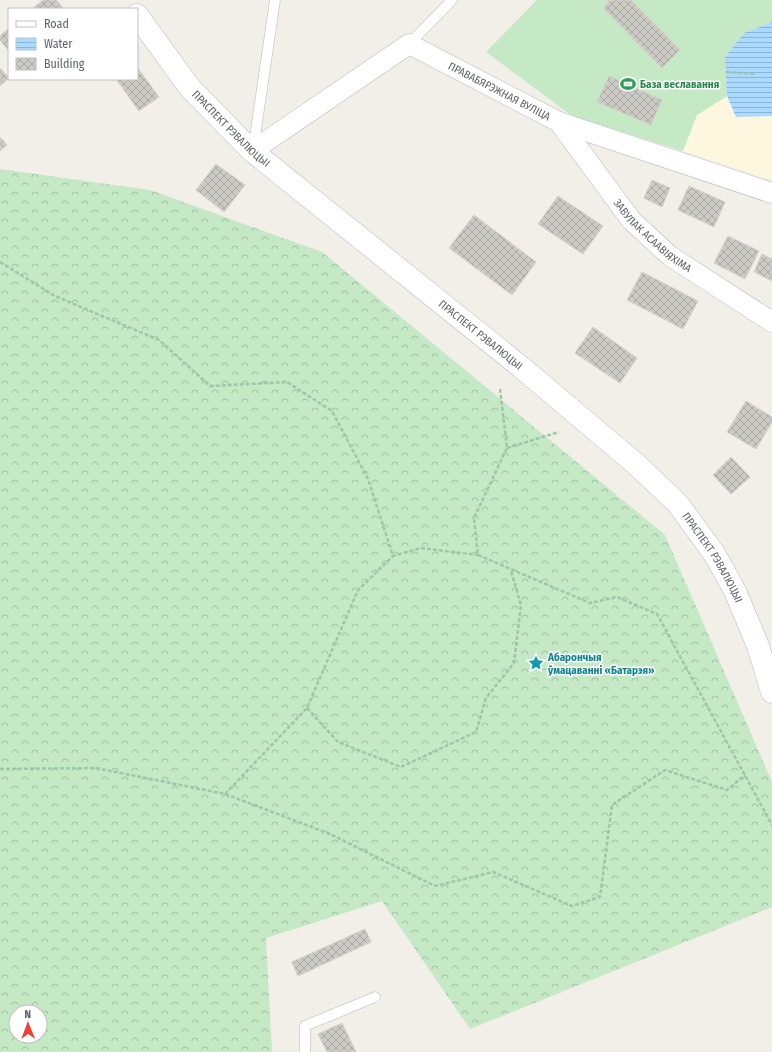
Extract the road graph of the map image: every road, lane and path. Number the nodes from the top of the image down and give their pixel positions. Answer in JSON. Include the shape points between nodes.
{"nodes":[{"id":1,"x":126,"y":0,"type":"edge"},
{"id":2,"x":275,"y":0,"type":"edge"},
{"id":3,"x":452,"y":0,"type":"edge"},
{"id":4,"x":132,"y":8,"type":"edge"},
{"id":5,"x":138,"y":15,"type":"edge"},
{"id":6,"x":409,"y":44,"type":"junction"},
{"id":7,"x":726,"y":72,"type":"dead end"},
{"id":8,"x":754,"y":74,"type":"dead end"},
{"id":9,"x":559,"y":122,"type":"junction"},
{"id":10,"x":252,"y":151,"type":"junction"},
{"id":11,"x":772,"y":193,"type":"edge"},
{"id":12,"x":0,"y":262,"type":"edge"},
{"id":13,"x":772,"y":322,"type":"edge"},
{"id":14,"x":500,"y":389,"type":"dead end"},
{"id":15,"x":559,"y":432,"type":"dead end"},
{"id":16,"x":508,"y":448,"type":"junction"},
{"id":17,"x":478,"y":555,"type":"junction"},
{"id":18,"x":393,"y":556,"type":"junction"},
{"id":19,"x":511,"y":571,"type":"junction"},
{"id":20,"x":772,"y":692,"type":"edge"},
{"id":21,"x":307,"y":708,"type":"junction"},
{"id":22,"x":0,"y":769,"type":"edge"},
{"id":23,"x":745,"y":775,"type":"junction"},
{"id":24,"x":225,"y":794,"type":"junction"},
{"id":25,"x":772,"y":825,"type":"edge"},
{"id":26,"x":375,"y":997,"type":"dead end"},
{"id":27,"x":305,"y":1052,"type":"edge"}],
"edges":[{"from":1,"to":4,"type":"main road"},
{"from":2,"to":10,"type":"lane"},
{"from":3,"to":6,"type":"lane"},
{"from":5,"to":10,"type":"main road","name":"ПРАСПЕКТ РЭВАЛЮЦЫІ","via":[[190,88]]},
{"from":6,"to":9,"type":"street","name":"ПРАВАБЯРЭЖНАЯ ВУЛІЦА"},
{"from":6,"to":10,"type":"street"},
{"from":7,"to":8,"type":"path"},
{"from":9,"to":11,"type":"street","name":"ПРАВАБЯРЭЖНАЯ ВУЛІЦА"},
{"from":9,"to":13,"type":"street","name":"ЗАВУЛАК АСААВІЯХІМА","via":[[631,220],[670,256]]},
{"from":10,"to":20,"type":"main road","name":"ПРАСПЕКТ РЭВАЛЮЦЫІ","via":[[521,367],[637,464],[678,504],[715,555],[735,591],[758,646]]},
{"from":12,"to":18,"type":"path","via":[[55,296],[159,340],[210,386],[287,382],[332,411],[368,478]]},
{"from":14,"to":16,"type":"path"},
{"from":15,"to":16,"type":"path"},
{"from":16,"to":17,"type":"path","via":[[474,518]]},
{"from":17,"to":18,"type":"path","via":[[421,548]]},
{"from":17,"to":19,"type":"path"},
{"from":18,"to":21,"type":"path","via":[[358,590]]},
{"from":19,"to":21,"type":"path","via":[[521,605],[514,663],[486,698],[476,732],[401,767],[338,742]]},
{"from":19,"to":23,"type":"path","via":[[590,603],[617,597],[657,614]]},
{"from":21,"to":24,"type":"path"},
{"from":22,"to":24,"type":"path","via":[[96,768]]},
{"from":23,"to":24,"type":"path","via":[[727,790],[665,770],[612,805],[600,897],[572,906],[493,872],[436,886],[330,834]]},
{"from":23,"to":25,"type":"path"},
{"from":26,"to":27,"type":"lane","via":[[304,1026]]}]}
